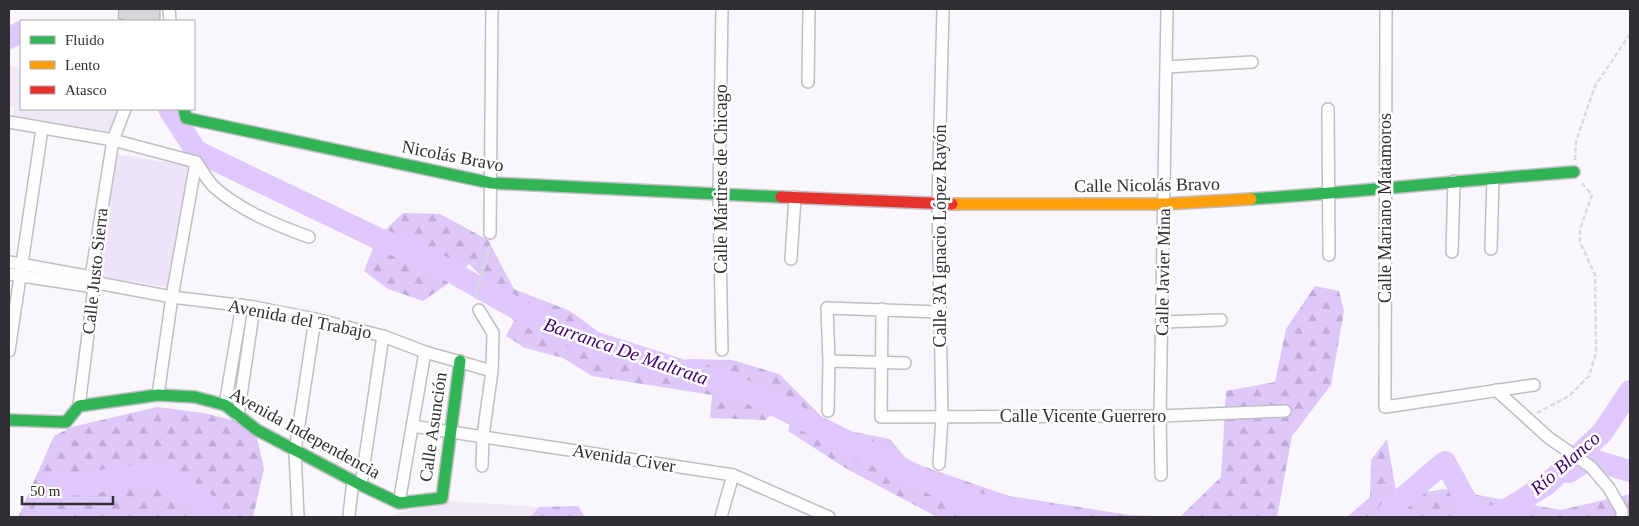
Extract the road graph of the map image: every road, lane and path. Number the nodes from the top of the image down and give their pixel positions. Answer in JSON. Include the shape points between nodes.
{"nodes":[{"id":1,"x":492,"y":9,"type":"edge"},
{"id":2,"x":722,"y":9,"type":"edge"},
{"id":3,"x":809,"y":9,"type":"edge"},
{"id":4,"x":943,"y":9,"type":"edge"},
{"id":5,"x":1167,"y":9,"type":"edge"},
{"id":6,"x":1386,"y":9,"type":"edge"},
{"id":7,"x":1630,"y":34,"type":"edge"},
{"id":8,"x":1252,"y":62,"type":"dead end"},
{"id":9,"x":1166,"y":67,"type":"junction"},
{"id":10,"x":808,"y":82,"type":"dead end"},
{"id":11,"x":1328,"y":109,"type":"dead end"},
{"id":12,"x":124,"y":110,"type":"edge"},
{"id":13,"x":185,"y":114,"type":"edge"},
{"id":14,"x":9,"y":122,"type":"edge"},
{"id":15,"x":42,"y":129,"type":"junction"},
{"id":16,"x":113,"y":140,"type":"junction"},
{"id":17,"x":196,"y":162,"type":"junction"},
{"id":18,"x":1574,"y":172,"type":"junction"},
{"id":19,"x":1493,"y":178,"type":"junction"},
{"id":20,"x":1454,"y":181,"type":"junction"},
{"id":21,"x":492,"y":183,"type":"junction"},
{"id":22,"x":1385,"y":188,"type":"junction"},
{"id":23,"x":719,"y":194,"type":"junction"},
{"id":24,"x":1329,"y":194,"type":"junction"},
{"id":25,"x":795,"y":198,"type":"junction"},
{"id":26,"x":938,"y":204,"type":"junction"},
{"id":27,"x":1164,"y":204,"type":"junction"},
{"id":28,"x":490,"y":233,"type":"dead end"},
{"id":29,"x":309,"y":237,"type":"dead end"},
{"id":30,"x":490,"y":248,"type":"dead end"},
{"id":31,"x":1491,"y":249,"type":"dead end"},
{"id":32,"x":1452,"y":252,"type":"dead end"},
{"id":33,"x":1329,"y":255,"type":"dead end"},
{"id":34,"x":791,"y":259,"type":"dead end"},
{"id":35,"x":9,"y":262,"type":"edge"},
{"id":36,"x":21,"y":270,"type":"junction"},
{"id":37,"x":9,"y":274,"type":"edge"},
{"id":38,"x":96,"y":283,"type":"junction"},
{"id":39,"x":476,"y":295,"type":"dead end"},
{"id":40,"x":172,"y":297,"type":"junction"},
{"id":41,"x":242,"y":306,"type":"junction"},
{"id":42,"x":254,"y":307,"type":"junction"},
{"id":43,"x":882,"y":309,"type":"junction"},
{"id":44,"x":478,"y":310,"type":"dead end"},
{"id":45,"x":939,"y":312,"type":"junction"},
{"id":46,"x":315,"y":319,"type":"junction"},
{"id":47,"x":1221,"y":320,"type":"dead end"},
{"id":48,"x":1162,"y":322,"type":"junction"},
{"id":49,"x":384,"y":336,"type":"junction"},
{"id":50,"x":9,"y":350,"type":"edge"},
{"id":51,"x":722,"y":350,"type":"dead end"},
{"id":52,"x":425,"y":352,"type":"junction"},
{"id":53,"x":460,"y":361,"type":"junction"},
{"id":54,"x":829,"y":361,"type":"junction"},
{"id":55,"x":882,"y":363,"type":"junction"},
{"id":56,"x":905,"y":363,"type":"dead end"},
{"id":57,"x":492,"y":371,"type":"junction"},
{"id":58,"x":1534,"y":386,"type":"dead end"},
{"id":59,"x":1496,"y":390,"type":"junction"},
{"id":60,"x":158,"y":395,"type":"junction"},
{"id":61,"x":225,"y":405,"type":"junction"},
{"id":62,"x":80,"y":406,"type":"junction"},
{"id":63,"x":828,"y":411,"type":"dead end"},
{"id":64,"x":1286,"y":411,"type":"dead end"},
{"id":65,"x":238,"y":416,"type":"junction"},
{"id":66,"x":942,"y":416,"type":"junction"},
{"id":67,"x":1160,"y":416,"type":"junction"},
{"id":68,"x":1527,"y":418,"type":"junction"},
{"id":69,"x":9,"y":420,"type":"edge"},
{"id":70,"x":412,"y":426,"type":"junction"},
{"id":71,"x":451,"y":432,"type":"junction"},
{"id":72,"x":483,"y":436,"type":"junction"},
{"id":73,"x":295,"y":451,"type":"junction"},
{"id":74,"x":938,"y":464,"type":"dead end"},
{"id":75,"x":482,"y":466,"type":"dead end"},
{"id":76,"x":733,"y":475,"type":"junction"},
{"id":77,"x":1161,"y":475,"type":"dead end"},
{"id":78,"x":357,"y":483,"type":"junction"},
{"id":79,"x":399,"y":503,"type":"junction"},
{"id":80,"x":349,"y":515,"type":"dead end"},
{"id":81,"x":298,"y":517,"type":"edge"},
{"id":82,"x":721,"y":517,"type":"edge"},
{"id":83,"x":829,"y":517,"type":"edge"},
{"id":84,"x":1622,"y":517,"type":"edge"}],
"edges":[{"from":1,"to":21,"type":"street"},
{"from":2,"to":23,"type":"street","name":"Calle Mártires de Chicago"},
{"from":3,"to":10,"type":"street"},
{"from":4,"to":26,"type":"street","name":"Calle 3A Ignacio López Rayón"},
{"from":5,"to":9,"type":"street","name":"Calle Javier Mina"},
{"from":6,"to":22,"type":"street","name":"Calle Mariano Matamoros"},
{"from":7,"to":18,"type":"path","via":[[1594,86],[1576,141]]},
{"from":8,"to":9,"type":"street"},
{"from":9,"to":27,"type":"street","name":"Calle Javier Mina"},
{"from":11,"to":24,"type":"street"},
{"from":12,"to":16,"type":"street","name":"Calle Justo Sierra"},
{"from":13,"to":21,"type":"street","name":"Nicolás Bravo"},
{"from":14,"to":15,"type":"street"},
{"from":15,"to":16,"type":"street"},
{"from":15,"to":36,"type":"street"},
{"from":16,"to":17,"type":"street"},
{"from":16,"to":38,"type":"street","name":"Calle Justo Sierra"},
{"from":17,"to":29,"type":"street","via":[[213,186],[238,205],[277,226]]},
{"from":17,"to":40,"type":"street"},
{"from":18,"to":19,"type":"street","name":"Calle Nicolás Bravo"},
{"from":18,"to":68,"type":"path","via":[[1592,195],[1580,229],[1580,242],[1595,275],[1596,353],[1589,376],[1569,396]]},
{"from":19,"to":20,"type":"street","name":"Calle Nicolás Bravo"},
{"from":19,"to":31,"type":"street"},
{"from":20,"to":22,"type":"street","name":"Calle Nicolás Bravo"},
{"from":20,"to":32,"type":"street"},
{"from":21,"to":23,"type":"street","name":"Nicolás Bravo"},
{"from":21,"to":28,"type":"street"},
{"from":22,"to":24,"type":"street","name":"Calle Nicolás Bravo"},
{"from":22,"to":59,"type":"street","name":"Calle Mariano Matamoros","via":[[1385,407]]},
{"from":23,"to":25,"type":"street","name":"Calle Nicolás Bravo"},
{"from":23,"to":51,"type":"street","name":"Calle Mártires de Chicago"},
{"from":24,"to":27,"type":"street","name":"Calle Nicolás Bravo"},
{"from":24,"to":33,"type":"street"},
{"from":25,"to":26,"type":"street","name":"Calle Nicolás Bravo"},
{"from":25,"to":34,"type":"street"},
{"from":26,"to":27,"type":"street","name":"Calle Nicolás Bravo"},
{"from":26,"to":45,"type":"street","name":"Calle 3A Ignacio López Rayón"},
{"from":27,"to":48,"type":"street","name":"Calle Javier Mina"},
{"from":30,"to":39,"type":"path"},
{"from":35,"to":36,"type":"street","name":"Avenida del Trabajo"},
{"from":36,"to":37,"type":"street","name":"Avenida del Trabajo"},
{"from":36,"to":38,"type":"street","name":"Avenida del Trabajo"},
{"from":36,"to":50,"type":"street"},
{"from":38,"to":40,"type":"street","name":"Avenida del Trabajo"},
{"from":38,"to":62,"type":"street","name":"Calle Justo Sierra"},
{"from":40,"to":41,"type":"street","name":"Avenida del Trabajo"},
{"from":40,"to":60,"type":"street"},
{"from":41,"to":42,"type":"street","name":"Avenida del Trabajo"},
{"from":41,"to":61,"type":"street"},
{"from":42,"to":46,"type":"street","name":"Avenida del Trabajo"},
{"from":42,"to":65,"type":"street"},
{"from":43,"to":45,"type":"street"},
{"from":43,"to":54,"type":"street","via":[[827,308]]},
{"from":43,"to":55,"type":"street"},
{"from":44,"to":57,"type":"street","via":[[492,333]]},
{"from":45,"to":66,"type":"street","name":"Calle 3A Ignacio López Rayón"},
{"from":46,"to":49,"type":"street","name":"Avenida del Trabajo"},
{"from":46,"to":73,"type":"street"},
{"from":47,"to":48,"type":"street"},
{"from":48,"to":67,"type":"street","name":"Calle Javier Mina"},
{"from":49,"to":52,"type":"street","name":"Avenida del Trabajo"},
{"from":49,"to":78,"type":"street"},
{"from":52,"to":53,"type":"street","name":"Avenida del Trabajo"},
{"from":52,"to":70,"type":"street"},
{"from":53,"to":57,"type":"street","name":"Avenida del Trabajo"},
{"from":53,"to":71,"type":"street","name":"Calle Asunción"},
{"from":54,"to":55,"type":"street"},
{"from":54,"to":63,"type":"street"},
{"from":55,"to":56,"type":"street"},
{"from":55,"to":66,"type":"street","name":"Calle Vicente Guerrero","via":[[881,416]]},
{"from":57,"to":72,"type":"street"},
{"from":58,"to":59,"type":"street"},
{"from":59,"to":68,"type":"street"},
{"from":60,"to":61,"type":"street","name":"Avenida Independencia","via":[[195,397]]},
{"from":60,"to":62,"type":"street","name":"Avenida Independencia"},
{"from":61,"to":65,"type":"street","name":"Avenida Independencia"},
{"from":62,"to":69,"type":"street","via":[[66,422]]},
{"from":64,"to":67,"type":"street","name":"Calle Vicente Guerrero"},
{"from":65,"to":73,"type":"street","name":"Avenida Independencia"},
{"from":66,"to":67,"type":"street","name":"Calle Vicente Guerrero"},
{"from":66,"to":74,"type":"street","name":"Calle 3A Ignacio López Rayón"},
{"from":67,"to":77,"type":"street","name":"Calle Javier Mina"},
{"from":68,"to":84,"type":"street","via":[[1591,467],[1609,488]]},
{"from":70,"to":71,"type":"street","name":"Avenida Civer"},
{"from":70,"to":79,"type":"street"},
{"from":71,"to":72,"type":"street","name":"Avenida Civer"},
{"from":71,"to":79,"type":"street","name":"Calle Asunción","via":[[442,498]]},
{"from":72,"to":75,"type":"street"},
{"from":72,"to":76,"type":"street","name":"Avenida Civer"},
{"from":73,"to":78,"type":"street","name":"Avenida Independencia"},
{"from":73,"to":81,"type":"street"},
{"from":76,"to":82,"type":"street"},
{"from":76,"to":83,"type":"street","name":"Avenida Civer"},
{"from":78,"to":79,"type":"street","name":"Avenida Independencia"},
{"from":78,"to":80,"type":"street"}]}
